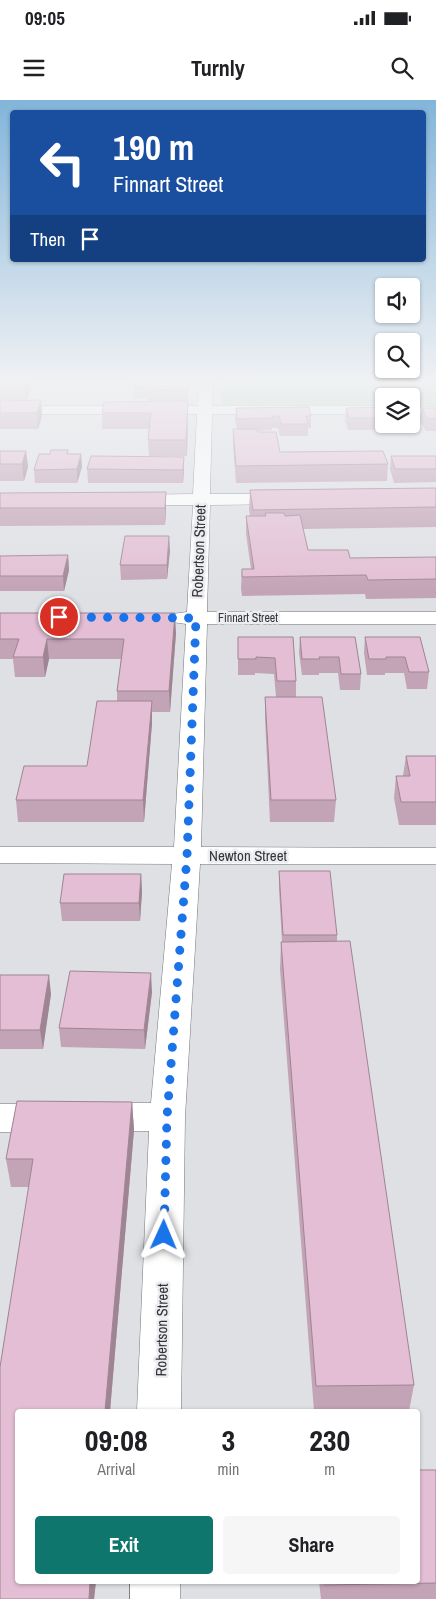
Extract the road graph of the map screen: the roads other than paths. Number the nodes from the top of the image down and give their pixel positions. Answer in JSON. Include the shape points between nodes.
{"nodes":[{"id":1,"x":203,"y":453,"type":"edge"},
{"id":2,"x":299,"y":499,"type":"edge"},
{"id":3,"x":115,"y":500,"type":"edge"},
{"id":4,"x":201,"y":500,"type":"junction"},
{"id":5,"x":157,"y":618,"type":"edge"},
{"id":6,"x":196,"y":618,"type":"junction"},
{"id":7,"x":436,"y":618,"type":"edge"},
{"id":8,"x":0,"y":855,"type":"edge"},
{"id":9,"x":187,"y":856,"type":"junction"},
{"id":10,"x":436,"y":856,"type":"edge"},
{"id":11,"x":167,"y":1117,"type":"junction"},
{"id":12,"x":0,"y":1118,"type":"edge"},
{"id":13,"x":160,"y":1409,"type":"edge"},
{"id":14,"x":155,"y":1584,"type":"edge"},
{"id":15,"x":155,"y":1599,"type":"edge"}],
"edges":[{"from":1,"to":4,"type":"street","name":"Robertson Street"},
{"from":2,"to":4,"type":"street"},
{"from":3,"to":4,"type":"street"},
{"from":4,"to":6,"type":"street","name":"Robertson Street"},
{"from":5,"to":6,"type":"street","name":"Finnart Street"},
{"from":6,"to":7,"type":"street","name":"Finnart Street"},
{"from":6,"to":9,"type":"street","name":"Robertson Street"},
{"from":8,"to":9,"type":"street","name":"Newton Street"},
{"from":9,"to":10,"type":"street","name":"Newton Street"},
{"from":9,"to":11,"type":"street","name":"Robertson Street"},
{"from":11,"to":12,"type":"street"},
{"from":11,"to":13,"type":"street","name":"Robertson Street"},
{"from":14,"to":15,"type":"street"}]}
